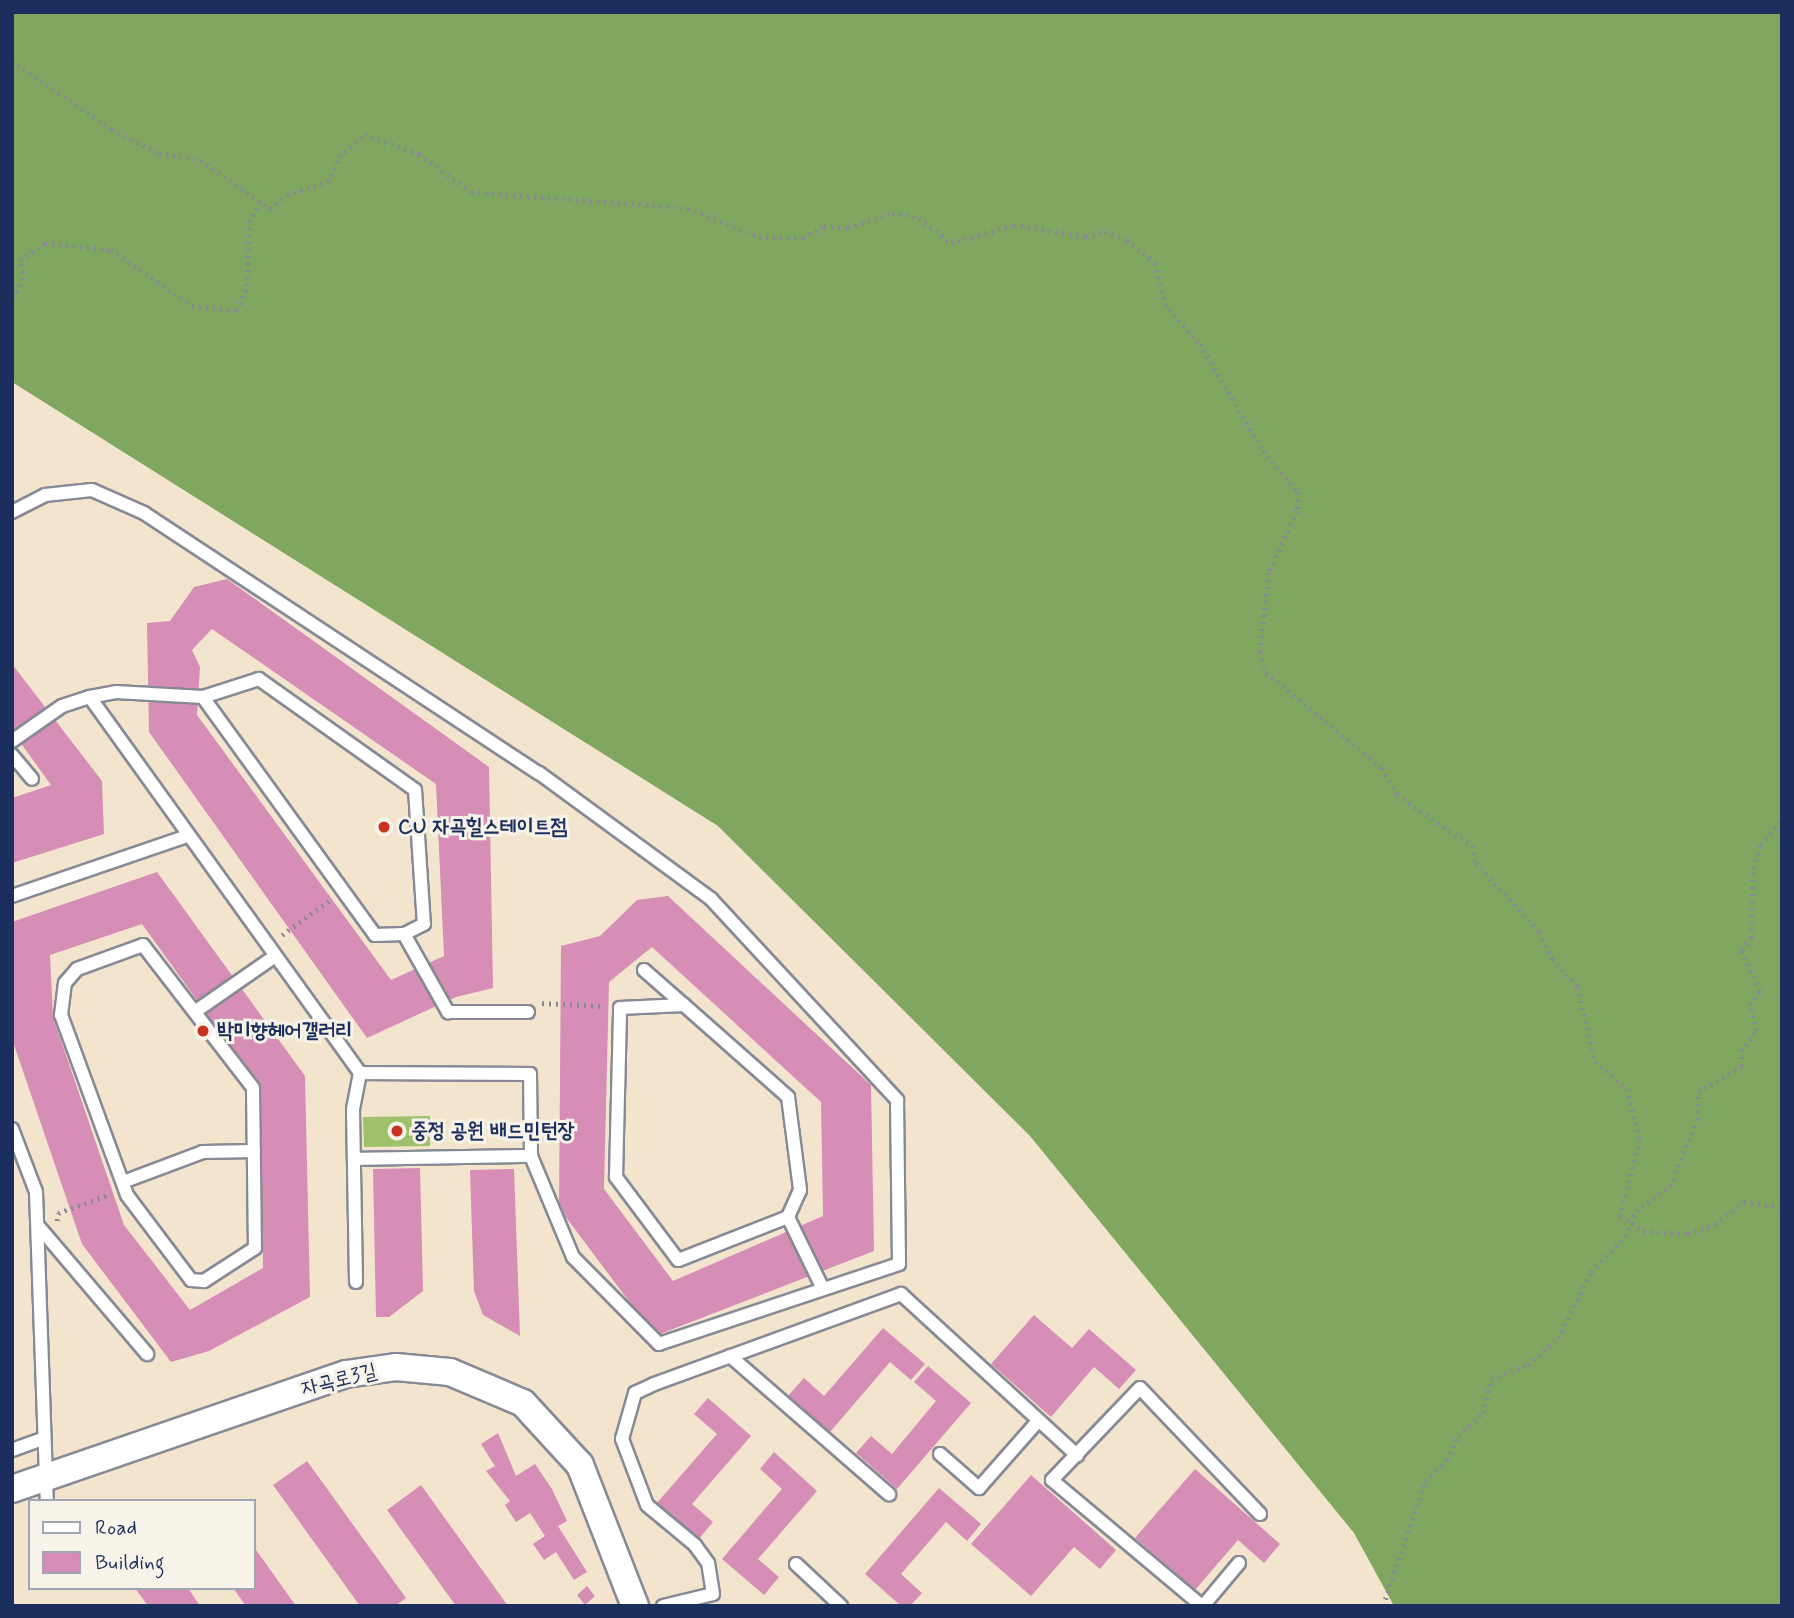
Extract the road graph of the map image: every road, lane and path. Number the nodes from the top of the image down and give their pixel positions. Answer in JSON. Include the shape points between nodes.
{"nodes":[{"id":1,"x":12,"y":61,"type":"edge"},
{"id":2,"x":260,"y":202,"type":"junction"},
{"id":3,"x":12,"y":298,"type":"edge"},
{"id":4,"x":12,"y":512,"type":"edge"},
{"id":5,"x":203,"y":696,"type":"junction"},
{"id":6,"x":90,"y":697,"type":"junction"},
{"id":7,"x":12,"y":741,"type":"edge"},
{"id":8,"x":12,"y":755,"type":"edge"},
{"id":9,"x":32,"y":779,"type":"dead end"},
{"id":10,"x":1782,"y":820,"type":"edge"},
{"id":11,"x":187,"y":836,"type":"junction"},
{"id":12,"x":12,"y":896,"type":"edge"},
{"id":13,"x":332,"y":900,"type":"dead end"},
{"id":14,"x":290,"y":929,"type":"dead end"},
{"id":15,"x":404,"y":934,"type":"junction"},
{"id":16,"x":275,"y":956,"type":"junction"},
{"id":17,"x":644,"y":970,"type":"dead end"},
{"id":18,"x":560,"y":1004,"type":"dead end"},
{"id":19,"x":684,"y":1005,"type":"junction"},
{"id":20,"x":608,"y":1007,"type":"dead end"},
{"id":21,"x":196,"y":1011,"type":"junction"},
{"id":22,"x":528,"y":1012,"type":"dead end"},
{"id":23,"x":360,"y":1073,"type":"junction"},
{"id":24,"x":12,"y":1129,"type":"edge"},
{"id":25,"x":254,"y":1151,"type":"junction"},
{"id":26,"x":531,"y":1156,"type":"junction"},
{"id":27,"x":356,"y":1159,"type":"junction"},
{"id":28,"x":123,"y":1182,"type":"junction"},
{"id":29,"x":113,"y":1194,"type":"dead end"},
{"id":30,"x":1782,"y":1207,"type":"edge"},
{"id":31,"x":70,"y":1209,"type":"dead end"},
{"id":32,"x":788,"y":1216,"type":"junction"},
{"id":33,"x":1630,"y":1225,"type":"junction"},
{"id":34,"x":39,"y":1227,"type":"junction"},
{"id":35,"x":356,"y":1282,"type":"dead end"},
{"id":36,"x":823,"y":1289,"type":"junction"},
{"id":37,"x":147,"y":1354,"type":"dead end"},
{"id":38,"x":730,"y":1356,"type":"junction"},
{"id":39,"x":1038,"y":1421,"type":"junction"},
{"id":40,"x":40,"y":1440,"type":"junction"},
{"id":41,"x":12,"y":1450,"type":"edge"},
{"id":42,"x":940,"y":1454,"type":"dead end"},
{"id":43,"x":1077,"y":1455,"type":"junction"},
{"id":44,"x":12,"y":1489,"type":"edge"},
{"id":45,"x":44,"y":1490,"type":"edge"},
{"id":46,"x":888,"y":1494,"type":"dead end"},
{"id":47,"x":1260,"y":1514,"type":"dead end"},
{"id":48,"x":1239,"y":1563,"type":"dead end"},
{"id":49,"x":796,"y":1564,"type":"dead end"},
{"id":50,"x":683,"y":1603,"type":"edge"},
{"id":51,"x":635,"y":1606,"type":"edge"},
{"id":52,"x":663,"y":1606,"type":"edge"},
{"id":53,"x":841,"y":1606,"type":"edge"},
{"id":54,"x":1202,"y":1606,"type":"edge"},
{"id":55,"x":1383,"y":1606,"type":"edge"}],
"edges":[{"from":1,"to":2,"type":"path","via":[[112,129],[159,153],[201,160]]},
{"from":2,"to":3,"type":"path","via":[[249,222],[247,286],[237,311],[192,306],[111,250],[45,243],[20,260],[23,280]]},
{"from":2,"to":33,"type":"path","via":[[270,209],[287,195],[328,182],[339,157],[365,134],[419,154],[471,192],[688,208],[759,237],[803,238],[824,226],[848,228],[892,213],[919,218],[951,243],[1014,225],[1086,237],[1105,231],[1127,240],[1155,263],[1165,304],[1200,344],[1263,450],[1298,494],[1297,511],[1269,573],[1260,652],[1266,673],[1382,768],[1397,795],[1472,846],[1476,863],[1540,932],[1552,959],[1577,987],[1595,1062],[1627,1089],[1640,1140],[1633,1183],[1619,1208]]},
{"from":4,"to":36,"type":"lane","via":[[45,495],[92,490],[144,513],[539,774],[711,899],[897,1100],[899,1264]]},
{"from":5,"to":6,"type":"lane","via":[[116,692]]},
{"from":5,"to":15,"type":"lane","via":[[375,935]]},
{"from":5,"to":15,"type":"lane","via":[[258,679],[415,790],[424,925]]},
{"from":6,"to":7,"type":"lane","via":[[62,706]]},
{"from":6,"to":11,"type":"lane"},
{"from":8,"to":9,"type":"lane"},
{"from":10,"to":33,"type":"path","via":[[1756,856],[1751,938],[1741,950],[1760,991],[1750,1005],[1753,1039],[1741,1051],[1742,1066],[1698,1091],[1697,1120],[1670,1186],[1636,1211]]},
{"from":11,"to":12,"type":"lane"},
{"from":11,"to":16,"type":"lane"},
{"from":13,"to":14,"type":"path"},
{"from":15,"to":22,"type":"lane","via":[[448,1012]]},
{"from":16,"to":21,"type":"lane"},
{"from":16,"to":23,"type":"lane"},
{"from":17,"to":19,"type":"lane"},
{"from":18,"to":20,"type":"path"},
{"from":19,"to":32,"type":"lane","via":[[788,1097],[800,1190]]},
{"from":19,"to":32,"type":"lane","via":[[620,1008],[616,1177],[678,1259]]},
{"from":21,"to":25,"type":"lane","via":[[253,1088]]},
{"from":21,"to":28,"type":"lane","via":[[143,945],[77,970],[65,983],[61,1015]]},
{"from":23,"to":26,"type":"lane","via":[[530,1074]]},
{"from":23,"to":27,"type":"lane","via":[[353,1109]]},
{"from":24,"to":34,"type":"lane","via":[[36,1192]]},
{"from":25,"to":28,"type":"lane","via":[[203,1152]]},
{"from":25,"to":28,"type":"lane","via":[[255,1248],[204,1281],[191,1280]]},
{"from":26,"to":27,"type":"lane"},
{"from":26,"to":36,"type":"lane","via":[[573,1257],[659,1345]]},
{"from":27,"to":35,"type":"lane"},
{"from":29,"to":31,"type":"path"},
{"from":30,"to":33,"type":"path","via":[[1744,1202],[1715,1224],[1688,1234]]},
{"from":32,"to":36,"type":"lane"},
{"from":33,"to":55,"type":"path","via":[[1582,1286],[1558,1338],[1528,1365],[1491,1379],[1483,1413],[1458,1435],[1447,1460],[1425,1481]]},
{"from":34,"to":37,"type":"lane"},
{"from":34,"to":40,"type":"lane"},
{"from":38,"to":39,"type":"lane","via":[[901,1294]]},
{"from":38,"to":46,"type":"lane"},
{"from":38,"to":50,"type":"lane","via":[[635,1393],[623,1418],[622,1439],[647,1505],[708,1563],[713,1594]]},
{"from":39,"to":42,"type":"lane","via":[[979,1488]]},
{"from":39,"to":43,"type":"lane"},
{"from":40,"to":41,"type":"lane"},
{"from":40,"to":45,"type":"lane"},
{"from":43,"to":47,"type":"lane","via":[[1140,1388]]},
{"from":43,"to":54,"type":"lane","via":[[1052,1480]]},
{"from":44,"to":45,"type":"street","name":"자곡로3길"},
{"from":45,"to":51,"type":"street","name":"자곡로3길","via":[[346,1374],[396,1367],[450,1372],[523,1403],[580,1465]]},
{"from":48,"to":54,"type":"lane"},
{"from":49,"to":53,"type":"lane"},
{"from":50,"to":52,"type":"lane"}]}
